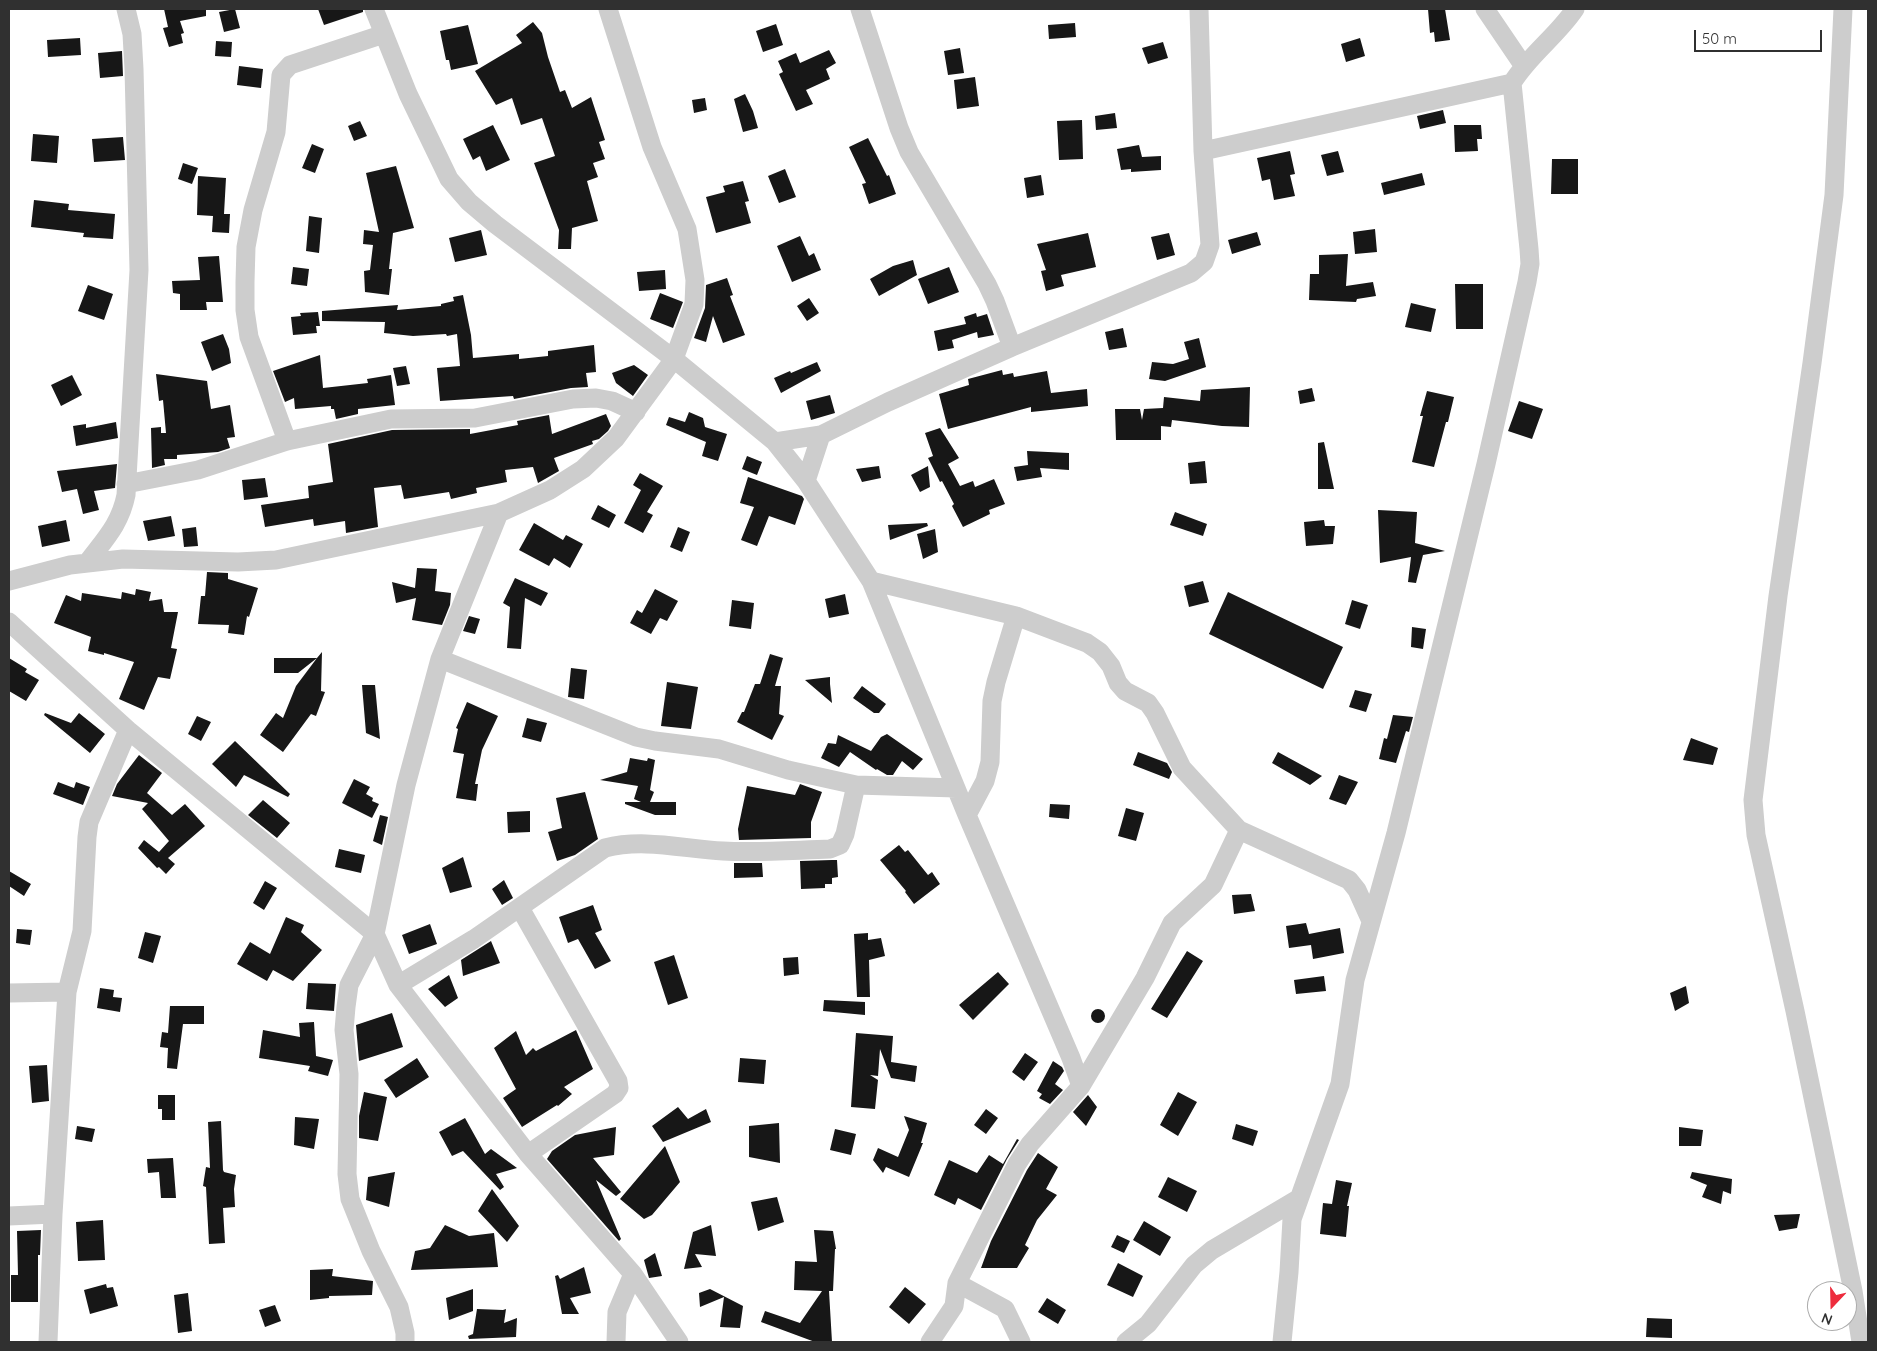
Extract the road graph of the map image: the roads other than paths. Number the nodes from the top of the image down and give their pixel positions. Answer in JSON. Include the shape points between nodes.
{"nodes":[{"id":1,"x":126,"y":9,"type":"edge"},
{"id":2,"x":374,"y":9,"type":"edge"},
{"id":3,"x":608,"y":9,"type":"edge"},
{"id":4,"x":860,"y":9,"type":"edge"},
{"id":5,"x":1199,"y":9,"type":"edge"},
{"id":6,"x":1485,"y":9,"type":"edge"},
{"id":7,"x":1575,"y":9,"type":"edge"},
{"id":8,"x":1843,"y":9,"type":"edge"},
{"id":9,"x":384,"y":34,"type":"junction"},
{"id":10,"x":1523,"y":65,"type":"junction"},
{"id":11,"x":1512,"y":83,"type":"junction"},
{"id":12,"x":1203,"y":151,"type":"junction"},
{"id":13,"x":1012,"y":347,"type":"junction"},
{"id":14,"x":674,"y":359,"type":"junction"},
{"id":15,"x":636,"y":412,"type":"junction"},
{"id":16,"x":821,"y":434,"type":"junction"},
{"id":17,"x":287,"y":441,"type":"junction"},
{"id":18,"x":774,"y":442,"type":"junction"},
{"id":19,"x":806,"y":481,"type":"junction"},
{"id":20,"x":126,"y":484,"type":"junction"},
{"id":21,"x":499,"y":513,"type":"junction"},
{"id":22,"x":87,"y":563,"type":"junction"},
{"id":23,"x":871,"y":580,"type":"junction"},
{"id":24,"x":9,"y":581,"type":"edge"},
{"id":25,"x":1016,"y":616,"type":"junction"},
{"id":26,"x":9,"y":622,"type":"edge"},
{"id":27,"x":440,"y":659,"type":"junction"},
{"id":28,"x":128,"y":730,"type":"junction"},
{"id":29,"x":856,"y":785,"type":"junction"},
{"id":30,"x":956,"y":788,"type":"junction"},
{"id":31,"x":967,"y":815,"type":"junction"},
{"id":32,"x":1239,"y":830,"type":"junction"},
{"id":33,"x":520,"y":908,"type":"junction"},
{"id":34,"x":1371,"y":921,"type":"junction"},
{"id":35,"x":375,"y":934,"type":"junction"},
{"id":36,"x":398,"y":985,"type":"junction"},
{"id":37,"x":66,"y":992,"type":"junction"},
{"id":38,"x":9,"y":993,"type":"edge"},
{"id":39,"x":1081,"y":1086,"type":"junction"},
{"id":40,"x":528,"y":1154,"type":"junction"},
{"id":41,"x":1298,"y":1199,"type":"junction"},
{"id":42,"x":53,"y":1214,"type":"junction"},
{"id":43,"x":9,"y":1216,"type":"edge"},
{"id":44,"x":633,"y":1274,"type":"junction"},
{"id":45,"x":957,"y":1283,"type":"junction"},
{"id":46,"x":48,"y":1342,"type":"edge"},
{"id":47,"x":406,"y":1342,"type":"edge"},
{"id":48,"x":616,"y":1342,"type":"edge"},
{"id":49,"x":678,"y":1342,"type":"edge"},
{"id":50,"x":930,"y":1342,"type":"edge"},
{"id":51,"x":1021,"y":1342,"type":"edge"},
{"id":52,"x":1126,"y":1342,"type":"edge"},
{"id":53,"x":1282,"y":1342,"type":"edge"},
{"id":54,"x":1861,"y":1342,"type":"edge"}],
"edges":[{"from":1,"to":20,"type":"street","via":[[132,34],[134,69],[139,270]]},
{"from":2,"to":9,"type":"street"},
{"from":3,"to":14,"type":"street","via":[[652,147],[687,229],[695,280],[694,304]]},
{"from":4,"to":13,"type":"street","via":[[909,152],[987,284]]},
{"from":5,"to":12,"type":"street"},
{"from":6,"to":10,"type":"street"},
{"from":7,"to":10,"type":"street","via":[[1564,25]]},
{"from":8,"to":54,"type":"street","via":[[1834,195],[1753,800],[1756,835],[1853,1291]]},
{"from":9,"to":14,"type":"street","via":[[408,94],[449,179],[469,202]]},
{"from":9,"to":17,"type":"street","via":[[290,64],[282,75],[276,132],[252,210],[246,247],[245,310],[249,337]]},
{"from":10,"to":11,"type":"street"},
{"from":11,"to":12,"type":"street"},
{"from":11,"to":34,"type":"street","via":[[1529,249],[1527,282],[1396,833]]},
{"from":12,"to":13,"type":"street","via":[[1210,245],[1204,262],[1191,273]]},
{"from":13,"to":16,"type":"street"},
{"from":14,"to":15,"type":"street"},
{"from":14,"to":18,"type":"street"},
{"from":15,"to":17,"type":"street","via":[[612,401],[573,399],[475,418],[391,419]]},
{"from":15,"to":21,"type":"street","via":[[616,438],[583,469],[550,490]]},
{"from":16,"to":18,"type":"street"},
{"from":16,"to":19,"type":"street"},
{"from":17,"to":20,"type":"street","via":[[198,470]]},
{"from":18,"to":19,"type":"street"},
{"from":19,"to":23,"type":"street"},
{"from":20,"to":22,"type":"street","via":[[123,512]]},
{"from":21,"to":22,"type":"street","via":[[276,560]]},
{"from":21,"to":27,"type":"street"},
{"from":22,"to":24,"type":"street"},
{"from":23,"to":25,"type":"street"},
{"from":23,"to":30,"type":"street"},
{"from":25,"to":31,"type":"street","via":[[992,700],[990,762],[985,781]]},
{"from":25,"to":32,"type":"street","via":[[1087,643],[1100,652],[1125,691],[1148,703],[1156,713],[1182,768]]},
{"from":26,"to":28,"type":"street"},
{"from":27,"to":29,"type":"street","via":[[636,736],[719,748],[788,770]]},
{"from":27,"to":35,"type":"street","via":[[406,785]]},
{"from":28,"to":35,"type":"street"},
{"from":28,"to":37,"type":"street","via":[[89,822],[82,931]]},
{"from":29,"to":30,"type":"street"},
{"from":29,"to":33,"type":"street","via":[[845,834],[840,844],[830,849],[737,852],[622,844],[605,848]]},
{"from":30,"to":31,"type":"street"},
{"from":31,"to":39,"type":"street"},
{"from":32,"to":34,"type":"street","via":[[1349,880]]},
{"from":32,"to":39,"type":"street","via":[[1213,885],[1172,923],[1145,978]]},
{"from":33,"to":36,"type":"street"},
{"from":33,"to":40,"type":"street","via":[[619,1088],[616,1094]]},
{"from":34,"to":41,"type":"street","via":[[1355,980],[1340,1084]]},
{"from":35,"to":36,"type":"street"},
{"from":35,"to":47,"type":"street","via":[[349,985],[346,1007],[344,1030],[349,1074],[347,1174],[350,1199],[399,1307]]},
{"from":36,"to":40,"type":"street"},
{"from":37,"to":38,"type":"street"},
{"from":37,"to":42,"type":"street"},
{"from":39,"to":45,"type":"street","via":[[1030,1144],[1017,1164]]},
{"from":40,"to":44,"type":"street"},
{"from":41,"to":52,"type":"street","via":[[1212,1250],[1194,1265],[1148,1324]]},
{"from":41,"to":53,"type":"street","via":[[1292,1219]]},
{"from":42,"to":43,"type":"street"},
{"from":42,"to":46,"type":"street"},
{"from":44,"to":48,"type":"street","via":[[616,1312]]},
{"from":44,"to":49,"type":"street"},
{"from":45,"to":50,"type":"street","via":[[954,1306]]},
{"from":45,"to":51,"type":"street","via":[[1005,1309]]}]}
